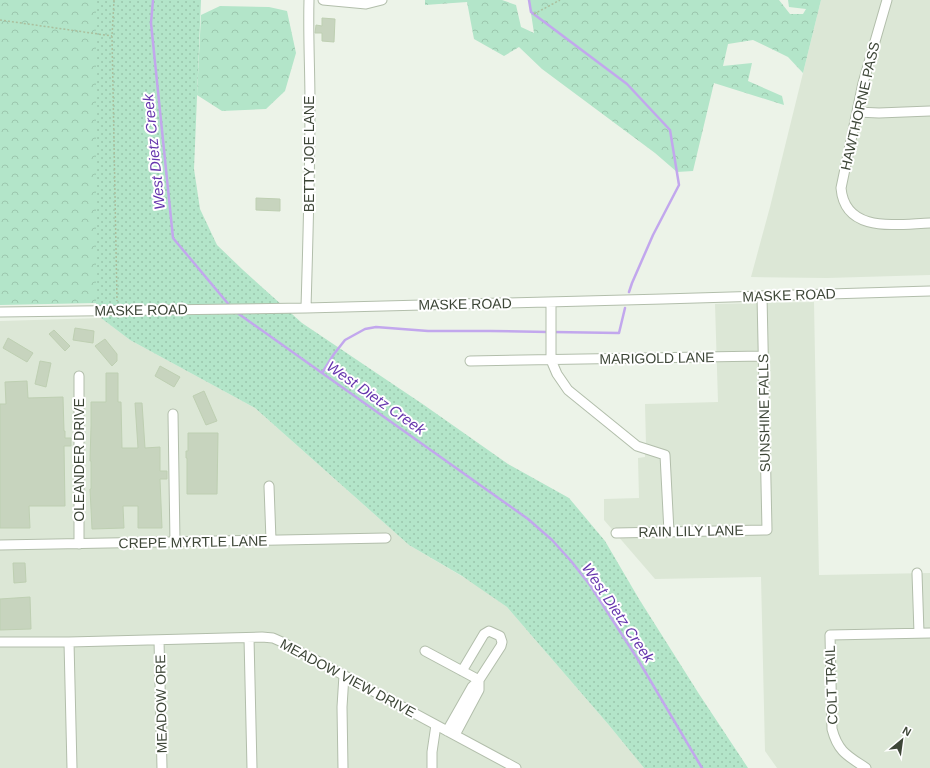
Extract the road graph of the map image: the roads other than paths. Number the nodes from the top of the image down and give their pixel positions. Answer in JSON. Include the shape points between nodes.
{"nodes":[{"id":1,"x":309,"y":0,"type":"edge"},
{"id":2,"x":323,"y":0,"type":"edge"},
{"id":3,"x":382,"y":0,"type":"edge"},
{"id":4,"x":887,"y":0,"type":"edge"},
{"id":5,"x":930,"y":111,"type":"edge"},
{"id":6,"x":857,"y":112,"type":"junction"},
{"id":7,"x":930,"y":223,"type":"edge"},
{"id":8,"x":930,"y":291,"type":"edge"},
{"id":9,"x":762,"y":296,"type":"junction"},
{"id":10,"x":551,"y":302,"type":"junction"},
{"id":11,"x":306,"y":308,"type":"junction"},
{"id":12,"x":0,"y":312,"type":"edge"},
{"id":13,"x":763,"y":356,"type":"junction"},
{"id":14,"x":551,"y":360,"type":"junction"},
{"id":15,"x":470,"y":361,"type":"dead end"},
{"id":16,"x":79,"y":376,"type":"dead end"},
{"id":17,"x":172,"y":414,"type":"dead end"},
{"id":18,"x":269,"y":486,"type":"dead end"},
{"id":19,"x":767,"y":530,"type":"joint"},
{"id":20,"x":669,"y":532,"type":"junction"},
{"id":21,"x":616,"y":533,"type":"dead end"},
{"id":22,"x":386,"y":538,"type":"dead end"},
{"id":23,"x":271,"y":540,"type":"junction"},
{"id":24,"x":176,"y":542,"type":"junction"},
{"id":25,"x":80,"y":544,"type":"junction"},
{"id":26,"x":0,"y":546,"type":"edge"},
{"id":27,"x":917,"y":574,"type":"dead end"},
{"id":28,"x":919,"y":633,"type":"junction"},
{"id":29,"x":930,"y":633,"type":"edge"},
{"id":30,"x":249,"y":638,"type":"junction"},
{"id":31,"x":160,"y":640,"type":"junction"},
{"id":32,"x":0,"y":642,"type":"edge"},
{"id":33,"x":69,"y":642,"type":"junction"},
{"id":34,"x":425,"y":651,"type":"dead end"},
{"id":35,"x":462,"y":671,"type":"junction"},
{"id":36,"x":344,"y":675,"type":"junction"},
{"id":37,"x":479,"y":680,"type":"junction"},
{"id":38,"x":436,"y":725,"type":"junction"},
{"id":39,"x":451,"y":733,"type":"junction"},
{"id":40,"x":72,"y":768,"type":"edge"},
{"id":41,"x":162,"y":768,"type":"edge"},
{"id":42,"x":252,"y":768,"type":"edge"},
{"id":43,"x":343,"y":768,"type":"edge"},
{"id":44,"x":432,"y":768,"type":"edge"},
{"id":45,"x":516,"y":768,"type":"edge"},
{"id":46,"x":866,"y":768,"type":"edge"}],
"edges":[{"from":1,"to":11,"type":"street","name":"BETTY JOE LANE"},
{"from":2,"to":3,"type":"street","via":[[366,4]]},
{"from":4,"to":6,"type":"street","name":"HAWTHORNE PASS"},
{"from":5,"to":6,"type":"street"},
{"from":6,"to":7,"type":"street","name":"HAWTHORNE PASS","via":[[841,188],[845,205],[857,217],[876,224]]},
{"from":8,"to":9,"type":"street","name":"MASKE ROAD"},
{"from":9,"to":10,"type":"street","name":"MASKE ROAD"},
{"from":9,"to":13,"type":"street","name":"SUNSHINE FALLS"},
{"from":10,"to":11,"type":"street","name":"MASKE ROAD"},
{"from":10,"to":14,"type":"street"},
{"from":11,"to":12,"type":"street","name":"MASKE ROAD"},
{"from":13,"to":14,"type":"street","name":"MARIGOLD LANE"},
{"from":13,"to":19,"type":"street","name":"SUNSHINE FALLS"},
{"from":14,"to":15,"type":"street","name":"MARIGOLD LANE"},
{"from":14,"to":20,"type":"street","via":[[557,374],[574,395],[637,446],[666,455]]},
{"from":16,"to":25,"type":"street","name":"OLEANDER DRIVE"},
{"from":17,"to":24,"type":"street"},
{"from":18,"to":23,"type":"street"},
{"from":19,"to":20,"type":"street","name":"RAIN LILY LANE"},
{"from":20,"to":21,"type":"street","name":"RAIN LILY LANE"},
{"from":22,"to":23,"type":"street","name":"CREPE MYRTLE LANE"},
{"from":23,"to":24,"type":"street","name":"CREPE MYRTLE LANE"},
{"from":24,"to":25,"type":"street","name":"CREPE MYRTLE LANE"},
{"from":25,"to":26,"type":"street","name":"CREPE MYRTLE LANE"},
{"from":27,"to":28,"type":"street"},
{"from":28,"to":29,"type":"street"},
{"from":28,"to":46,"type":"street","name":"COLT TRAIL","via":[[830,635],[833,736],[842,751]]},
{"from":30,"to":31,"type":"street","name":"MEADOW VIEW DRIVE"},
{"from":30,"to":36,"type":"street","name":"MEADOW VIEW DRIVE","via":[[273,638]]},
{"from":30,"to":42,"type":"street"},
{"from":31,"to":33,"type":"street","name":"MEADOW VIEW DRIVE"},
{"from":31,"to":41,"type":"street","name":"MEADOW ORE"},
{"from":32,"to":33,"type":"street","name":"MEADOW VIEW DRIVE"},
{"from":33,"to":40,"type":"street"},
{"from":34,"to":35,"type":"street"},
{"from":35,"to":37,"type":"street"},
{"from":35,"to":37,"type":"street","via":[[484,634],[489,631],[500,636],[501,646]]},
{"from":36,"to":38,"type":"street","name":"MEADOW VIEW DRIVE"},
{"from":36,"to":43,"type":"street"},
{"from":37,"to":39,"type":"street","via":[[472,687]]},
{"from":38,"to":39,"type":"street","name":"MEADOW VIEW DRIVE"},
{"from":38,"to":44,"type":"street"},
{"from":39,"to":45,"type":"street","name":"MEADOW VIEW DRIVE"}]}
